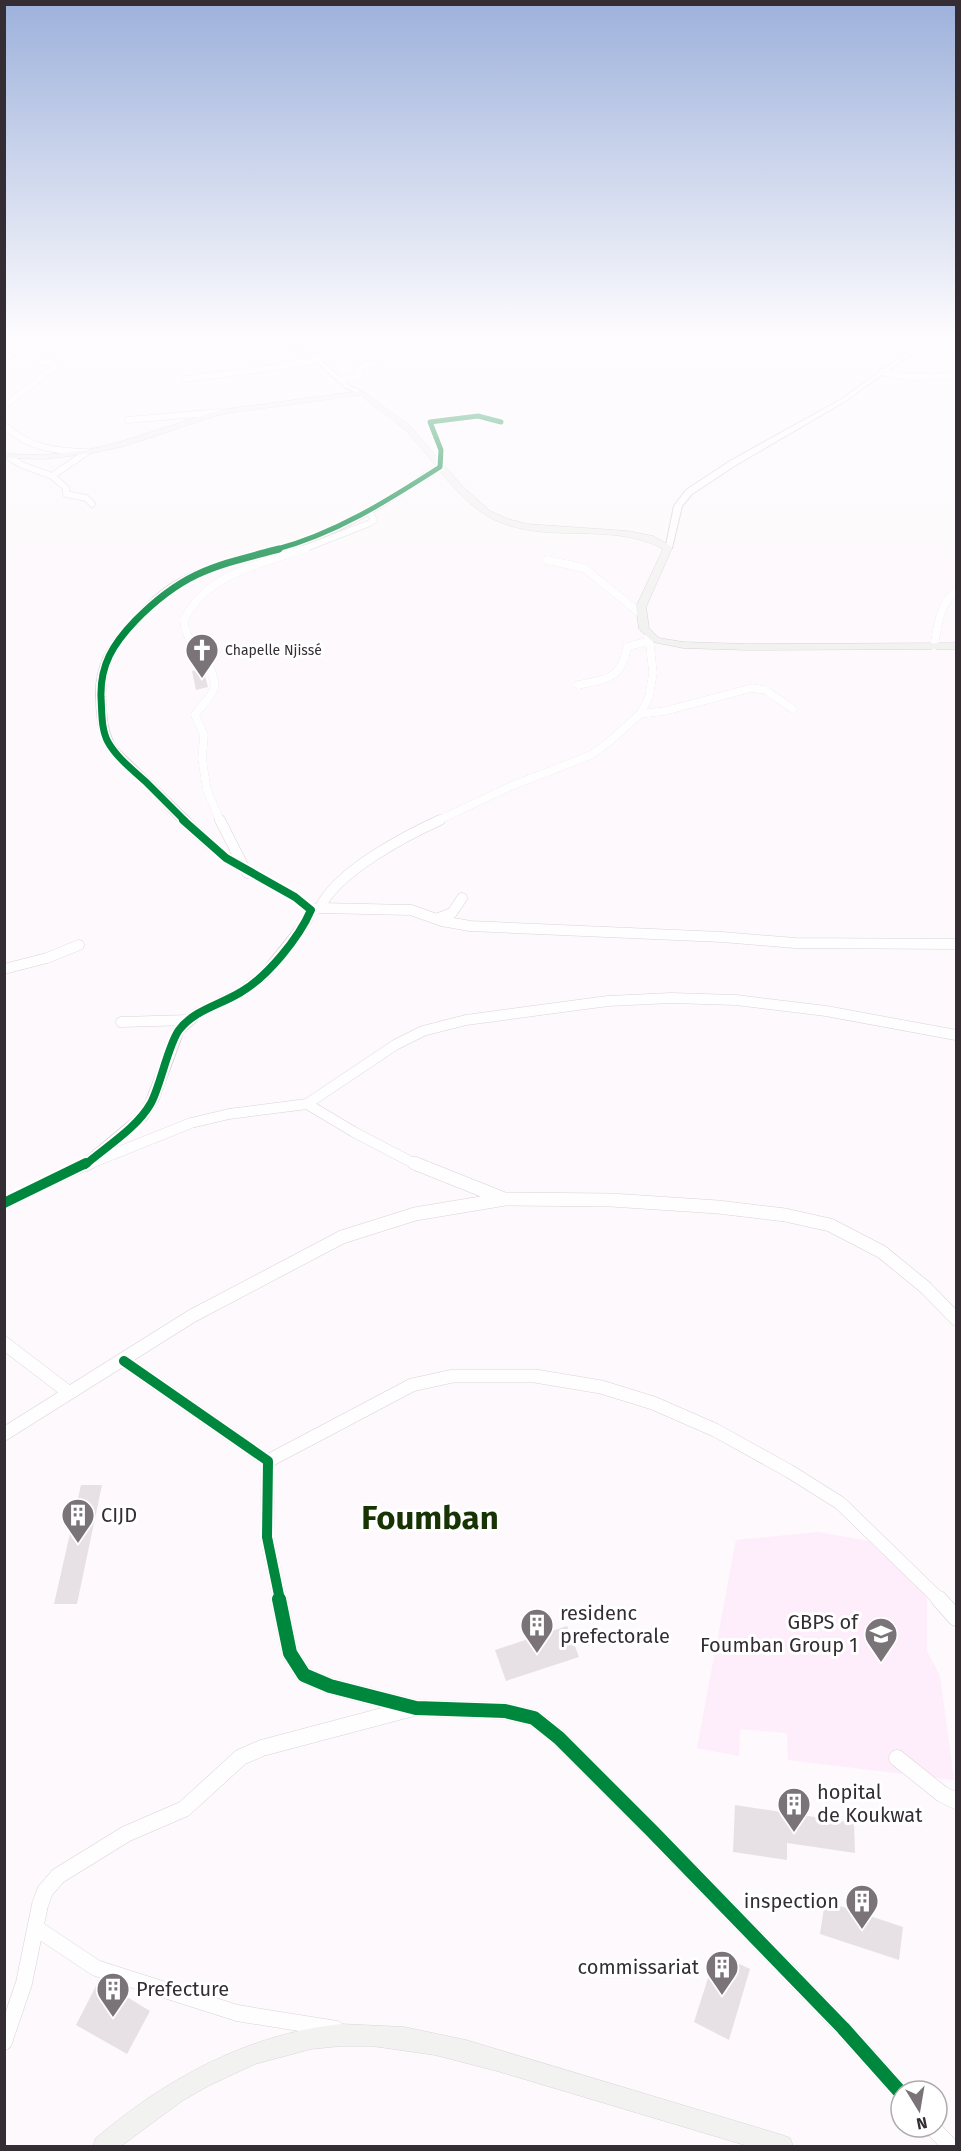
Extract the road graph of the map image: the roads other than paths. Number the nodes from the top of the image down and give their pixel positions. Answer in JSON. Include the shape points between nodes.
{"nodes":[{"id":1,"x":19,"y":436,"type":"edge"},
{"id":2,"x":145,"y":436,"type":"edge"},
{"id":3,"x":413,"y":436,"type":"edge"},
{"id":4,"x":436,"y":436,"type":"edge"},
{"id":5,"x":779,"y":436,"type":"edge"},
{"id":6,"x":87,"y":452,"type":"junction"},
{"id":7,"x":6,"y":456,"type":"edge"},
{"id":8,"x":440,"y":467,"type":"junction"},
{"id":9,"x":52,"y":476,"type":"junction"},
{"id":10,"x":92,"y":504,"type":"dead end"},
{"id":11,"x":369,"y":511,"type":"junction"},
{"id":12,"x":668,"y":548,"type":"junction"},
{"id":13,"x":547,"y":560,"type":"dead end"},
{"id":14,"x":957,"y":591,"type":"edge"},
{"id":15,"x":641,"y":614,"type":"junction"},
{"id":16,"x":649,"y":638,"type":"junction"},
{"id":17,"x":934,"y":646,"type":"junction"},
{"id":18,"x":957,"y":646,"type":"edge"},
{"id":19,"x":578,"y":685,"type":"dead end"},
{"id":20,"x":794,"y":709,"type":"dead end"},
{"id":21,"x":640,"y":714,"type":"junction"},
{"id":22,"x":248,"y":873,"type":"junction"},
{"id":23,"x":462,"y":898,"type":"dead end"},
{"id":24,"x":316,"y":909,"type":"junction"},
{"id":25,"x":436,"y":919,"type":"junction"},
{"id":26,"x":957,"y":944,"type":"edge"},
{"id":27,"x":79,"y":945,"type":"dead end"},
{"id":28,"x":4,"y":969,"type":"edge"},
{"id":29,"x":189,"y":1020,"type":"junction"},
{"id":30,"x":121,"y":1022,"type":"dead end"},
{"id":31,"x":957,"y":1035,"type":"edge"},
{"id":32,"x":308,"y":1104,"type":"junction"},
{"id":33,"x":82,"y":1167,"type":"junction"},
{"id":34,"x":506,"y":1198,"type":"junction"},
{"id":35,"x":4,"y":1203,"type":"edge"},
{"id":36,"x":957,"y":1319,"type":"edge"},
{"id":37,"x":4,"y":1343,"type":"edge"},
{"id":38,"x":124,"y":1361,"type":"junction"},
{"id":39,"x":68,"y":1392,"type":"junction"},
{"id":40,"x":4,"y":1434,"type":"edge"},
{"id":41,"x":268,"y":1461,"type":"junction"},
{"id":42,"x":957,"y":1618,"type":"edge"},
{"id":43,"x":416,"y":1708,"type":"junction"},
{"id":44,"x":897,"y":1758,"type":"dead end"},
{"id":45,"x":957,"y":1801,"type":"edge"},
{"id":46,"x":36,"y":1928,"type":"junction"},
{"id":47,"x":359,"y":2035,"type":"junction"},
{"id":48,"x":4,"y":2042,"type":"edge"},
{"id":49,"x":889,"y":2079,"type":"edge"},
{"id":50,"x":104,"y":2146,"type":"edge"},
{"id":51,"x":782,"y":2146,"type":"edge"}],
"edges":[{"from":1,"to":6,"type":"street","via":[[31,445],[56,451]]},
{"from":2,"to":6,"type":"main road"},
{"from":3,"to":8,"type":"main road"},
{"from":4,"to":8,"type":"street","via":[[441,450]]},
{"from":5,"to":12,"type":"street","via":[[689,492],[678,506]]},
{"from":6,"to":7,"type":"main road"},
{"from":6,"to":9,"type":"street"},
{"from":7,"to":9,"type":"street"},
{"from":8,"to":11,"type":"street"},
{"from":8,"to":12,"type":"main road","via":[[473,503],[498,520],[527,527],[639,535]]},
{"from":9,"to":10,"type":"street","via":[[66,488],[66,494],[86,498]]},
{"from":11,"to":22,"type":"street","via":[[374,520],[370,523],[252,565],[219,582],[208,589],[184,620],[184,630],[214,679],[211,694],[195,715],[204,735],[202,759],[207,790]]},
{"from":11,"to":22,"type":"street","via":[[299,544],[216,567],[174,585],[129,627],[101,667],[102,730],[112,748],[174,812]]},
{"from":12,"to":15,"type":"main road"},
{"from":13,"to":15,"type":"street","via":[[584,568]]},
{"from":14,"to":17,"type":"street","via":[[947,598],[941,610]]},
{"from":15,"to":16,"type":"main road"},
{"from":16,"to":17,"type":"main road","via":[[701,646]]},
{"from":16,"to":19,"type":"street","via":[[627,647],[621,669],[612,675]]},
{"from":16,"to":21,"type":"street","via":[[653,673],[649,697]]},
{"from":17,"to":18,"type":"main road"},
{"from":20,"to":21,"type":"street","via":[[765,690],[752,688]]},
{"from":21,"to":24,"type":"street","via":[[591,755],[509,787],[408,835],[342,879]]},
{"from":22,"to":24,"type":"street"},
{"from":23,"to":25,"type":"street","via":[[452,913]]},
{"from":24,"to":25,"type":"street","via":[[411,910]]},
{"from":24,"to":29,"type":"street","via":[[265,975]]},
{"from":25,"to":26,"type":"street","via":[[470,926],[795,943]]},
{"from":27,"to":28,"type":"street"},
{"from":29,"to":30,"type":"street"},
{"from":29,"to":33,"type":"street","via":[[175,1037],[143,1116]]},
{"from":31,"to":32,"type":"street","via":[[826,1011],[736,1000],[608,1001],[466,1020],[423,1031],[395,1045]]},
{"from":32,"to":33,"type":"street","via":[[191,1123]]},
{"from":32,"to":34,"type":"street","via":[[359,1136],[451,1179]]},
{"from":33,"to":35,"type":"street"},
{"from":34,"to":36,"type":"street","via":[[718,1207],[830,1225],[882,1252]]},
{"from":34,"to":38,"type":"street","via":[[415,1215],[342,1238],[192,1316]]},
{"from":37,"to":39,"type":"street"},
{"from":38,"to":39,"type":"street"},
{"from":38,"to":41,"type":"street"},
{"from":39,"to":40,"type":"street"},
{"from":41,"to":42,"type":"street","via":[[412,1385],[453,1376],[535,1376],[601,1387],[653,1403],[715,1430],[840,1503],[930,1587]]},
{"from":41,"to":43,"type":"street","via":[[267,1537],[290,1653],[304,1675],[330,1686]]},
{"from":43,"to":46,"type":"street","via":[[262,1748],[241,1757],[184,1809],[126,1833],[58,1876],[42,1898]]},
{"from":43,"to":49,"type":"street","via":[[505,1711],[534,1718],[652,1831]]},
{"from":44,"to":45,"type":"street","via":[[942,1794]]},
{"from":46,"to":47,"type":"street","via":[[96,1968],[187,1999],[237,2013]]},
{"from":46,"to":48,"type":"street","via":[[24,1983]]},
{"from":47,"to":50,"type":"main road","via":[[311,2038],[203,2076],[148,2109]]},
{"from":47,"to":51,"type":"main road","via":[[425,2042],[489,2057]]}]}
